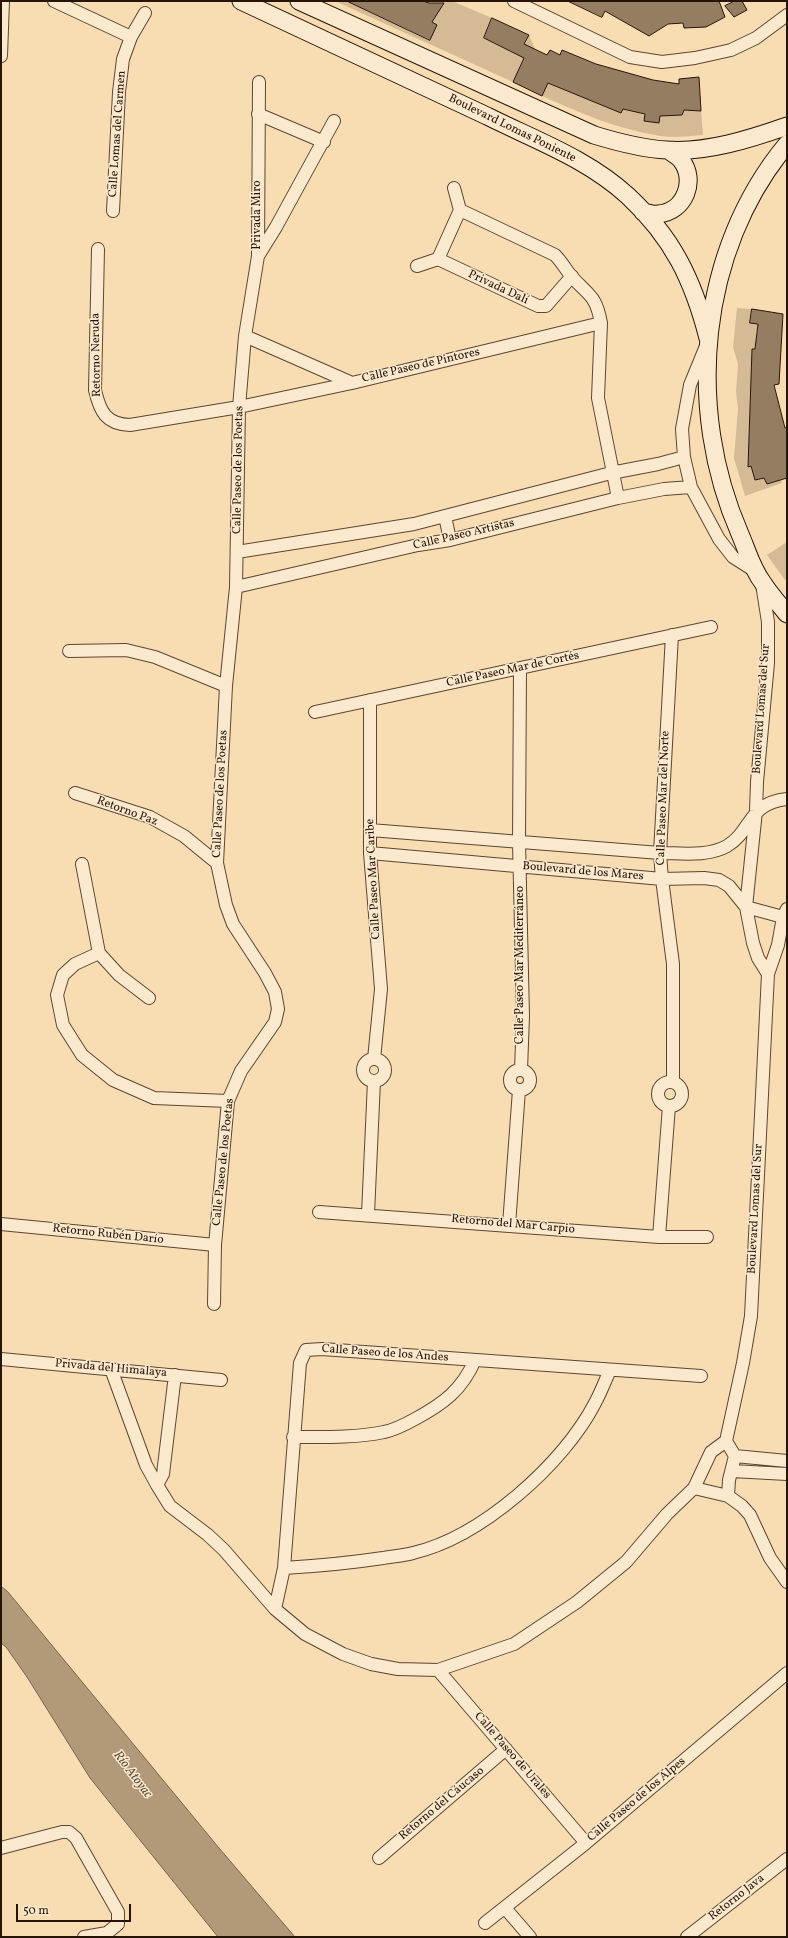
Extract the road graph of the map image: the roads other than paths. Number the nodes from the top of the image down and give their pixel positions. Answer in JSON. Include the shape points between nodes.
{"nodes":[{"id":1,"x":3,"y":1,"type":"edge"},
{"id":2,"x":54,"y":1,"type":"edge"},
{"id":3,"x":241,"y":1,"type":"edge"},
{"id":4,"x":299,"y":1,"type":"edge"},
{"id":5,"x":514,"y":1,"type":"edge"},
{"id":6,"x":145,"y":13,"type":"dead end"},
{"id":7,"x":787,"y":15,"type":"edge"},
{"id":8,"x":131,"y":37,"type":"junction"},
{"id":9,"x":1,"y":56,"type":"edge"},
{"id":10,"x":259,"y":82,"type":"dead end"},
{"id":11,"x":258,"y":114,"type":"junction"},
{"id":12,"x":334,"y":121,"type":"dead end"},
{"id":13,"x":787,"y":126,"type":"edge"},
{"id":14,"x":324,"y":142,"type":"junction"},
{"id":15,"x":787,"y":144,"type":"edge"},
{"id":16,"x":668,"y":150,"type":"junction"},
{"id":17,"x":454,"y":188,"type":"dead end"},
{"id":18,"x":460,"y":210,"type":"junction"},
{"id":19,"x":113,"y":211,"type":"dead end"},
{"id":20,"x":643,"y":212,"type":"junction"},
{"id":21,"x":98,"y":249,"type":"dead end"},
{"id":22,"x":258,"y":256,"type":"junction"},
{"id":23,"x":438,"y":259,"type":"junction"},
{"id":24,"x":417,"y":266,"type":"dead end"},
{"id":25,"x":572,"y":276,"type":"junction"},
{"id":26,"x":601,"y":323,"type":"junction"},
{"id":27,"x":245,"y":336,"type":"junction"},
{"id":28,"x":708,"y":341,"type":"junction"},
{"id":29,"x":352,"y":383,"type":"junction"},
{"id":30,"x":240,"y":407,"type":"junction"},
{"id":31,"x":684,"y":457,"type":"junction"},
{"id":32,"x":611,"y":473,"type":"junction"},
{"id":33,"x":691,"y":487,"type":"junction"},
{"id":34,"x":618,"y":498,"type":"junction"},
{"id":35,"x":445,"y":516,"type":"junction"},
{"id":36,"x":414,"y":524,"type":"junction"},
{"id":37,"x":450,"y":540,"type":"junction"},
{"id":38,"x":418,"y":545,"type":"junction"},
{"id":39,"x":237,"y":552,"type":"junction"},
{"id":40,"x":759,"y":577,"type":"junction"},
{"id":41,"x":236,"y":587,"type":"junction"},
{"id":42,"x":787,"y":614,"type":"edge"},
{"id":43,"x":711,"y":627,"type":"dead end"},
{"id":44,"x":672,"y":635,"type":"junction"},
{"id":45,"x":69,"y":651,"type":"dead end"},
{"id":46,"x":520,"y":669,"type":"junction"},
{"id":47,"x":226,"y":686,"type":"junction"},
{"id":48,"x":370,"y":700,"type":"junction"},
{"id":49,"x":315,"y":712,"type":"dead end"},
{"id":50,"x":75,"y":793,"type":"dead end"},
{"id":51,"x":787,"y":799,"type":"edge"},
{"id":52,"x":756,"y":811,"type":"junction"},
{"id":53,"x":370,"y":830,"type":"junction"},
{"id":54,"x":519,"y":842,"type":"junction"},
{"id":55,"x":370,"y":853,"type":"junction"},
{"id":56,"x":660,"y":853,"type":"junction"},
{"id":57,"x":217,"y":863,"type":"junction"},
{"id":58,"x":82,"y":864,"type":"dead end"},
{"id":59,"x":521,"y":867,"type":"junction"},
{"id":60,"x":662,"y":879,"type":"junction"},
{"id":61,"x":746,"y":907,"type":"junction"},
{"id":62,"x":785,"y":913,"type":"edge"},
{"id":63,"x":99,"y":953,"type":"junction"},
{"id":64,"x":768,"y":974,"type":"junction"},
{"id":65,"x":149,"y":998,"type":"dead end"},
{"id":66,"x":228,"y":1101,"type":"junction"},
{"id":67,"x":319,"y":1212,"type":"dead end"},
{"id":68,"x":368,"y":1214,"type":"junction"},
{"id":69,"x":1,"y":1224,"type":"edge"},
{"id":70,"x":509,"y":1225,"type":"junction"},
{"id":71,"x":659,"y":1237,"type":"junction"},
{"id":72,"x":707,"y":1237,"type":"dead end"},
{"id":73,"x":215,"y":1245,"type":"junction"},
{"id":74,"x":214,"y":1304,"type":"dead end"},
{"id":75,"x":1,"y":1359,"type":"edge"},
{"id":76,"x":475,"y":1360,"type":"junction"},
{"id":77,"x":111,"y":1369,"type":"junction"},
{"id":78,"x":610,"y":1370,"type":"junction"},
{"id":79,"x":175,"y":1375,"type":"junction"},
{"id":80,"x":701,"y":1376,"type":"dead end"},
{"id":81,"x":220,"y":1380,"type":"dead end"},
{"id":82,"x":293,"y":1437,"type":"junction"},
{"id":83,"x":726,"y":1441,"type":"junction"},
{"id":84,"x":735,"y":1456,"type":"junction"},
{"id":85,"x":787,"y":1461,"type":"edge"},
{"id":86,"x":732,"y":1471,"type":"junction"},
{"id":87,"x":787,"y":1474,"type":"edge"},
{"id":88,"x":157,"y":1485,"type":"junction"},
{"id":89,"x":694,"y":1488,"type":"junction"},
{"id":90,"x":728,"y":1496,"type":"junction"},
{"id":91,"x":284,"y":1568,"type":"junction"},
{"id":92,"x":787,"y":1582,"type":"edge"},
{"id":93,"x":275,"y":1609,"type":"junction"},
{"id":94,"x":438,"y":1670,"type":"junction"},
{"id":95,"x":787,"y":1672,"type":"edge"},
{"id":96,"x":506,"y":1749,"type":"junction"},
{"id":97,"x":586,"y":1843,"type":"junction"},
{"id":98,"x":1,"y":1848,"type":"edge"},
{"id":99,"x":378,"y":1858,"type":"dead end"},
{"id":100,"x":787,"y":1859,"type":"edge"},
{"id":101,"x":505,"y":1908,"type":"junction"},
{"id":102,"x":484,"y":1923,"type":"dead end"},
{"id":103,"x":84,"y":1937,"type":"edge"},
{"id":104,"x":530,"y":1937,"type":"edge"},
{"id":105,"x":687,"y":1937,"type":"edge"}],
"edges":[{"from":1,"to":9,"type":"street"},
{"from":2,"to":8,"type":"street"},
{"from":3,"to":20,"type":"street","name":"Boulevard Lomas Poniente","via":[[581,162],[607,178]]},
{"from":4,"to":16,"type":"street","via":[[594,135],[612,141]]},
{"from":5,"to":7,"type":"street","via":[[630,57],[662,62],[731,50],[756,38]]},
{"from":6,"to":8,"type":"street","name":"Calle Lomas del Carmen"},
{"from":8,"to":19,"type":"street","name":"Calle Lomas del Carmen","via":[[124,59],[119,92]]},
{"from":10,"to":11,"type":"street","name":"Privada Miro"},
{"from":11,"to":14,"type":"street"},
{"from":11,"to":22,"type":"street","name":"Privada Miro"},
{"from":12,"to":14,"type":"street","name":"Privada Miro"},
{"from":13,"to":16,"type":"street","via":[[732,142],[701,148]]},
{"from":14,"to":22,"type":"street","name":"Privada Miro"},
{"from":15,"to":28,"type":"street","via":[[751,197],[731,242],[716,290]]},
{"from":16,"to":20,"type":"street","via":[[680,159],[688,172],[689,187],[683,201],[672,211],[657,215]]},
{"from":17,"to":18,"type":"street"},
{"from":18,"to":23,"type":"street"},
{"from":18,"to":25,"type":"street","via":[[555,255]]},
{"from":20,"to":28,"type":"street","name":"Boulevard Lomas Poniente","via":[[670,246],[686,272],[699,304]]},
{"from":21,"to":30,"type":"street","name":"Retorno Neruda","via":[[95,390],[99,406],[108,420],[120,425],[130,425]]},
{"from":22,"to":27,"type":"street","name":"Calle Paseo de los Poetas"},
{"from":23,"to":24,"type":"street"},
{"from":23,"to":25,"type":"street","name":"Privada Dalí","via":[[538,306],[546,306]]},
{"from":25,"to":26,"type":"street","via":[[594,298]]},
{"from":26,"to":29,"type":"street","name":"Calle Paseo de Pintores"},
{"from":26,"to":32,"type":"street","via":[[598,398]]},
{"from":27,"to":29,"type":"street"},
{"from":27,"to":30,"type":"street","name":"Calle Paseo de los Poetas"},
{"from":28,"to":31,"type":"street","via":[[690,385],[682,429]]},
{"from":28,"to":40,"type":"street","via":[[706,400],[714,457],[730,512]]},
{"from":29,"to":30,"type":"street","name":"Calle Paseo de Pintores"},
{"from":30,"to":39,"type":"street","name":"Calle Paseo de los Poetas"},
{"from":31,"to":32,"type":"street","name":"Calle Paseo Artistas"},
{"from":31,"to":33,"type":"street"},
{"from":32,"to":34,"type":"street"},
{"from":32,"to":35,"type":"street","name":"Calle Paseo Artistas"},
{"from":33,"to":34,"type":"street","name":"Calle Paseo Artistas","via":[[664,489]]},
{"from":33,"to":40,"type":"street","via":[[719,540],[733,557]]},
{"from":34,"to":37,"type":"street","name":"Calle Paseo Artistas"},
{"from":35,"to":36,"type":"street","name":"Calle Paseo Artistas"},
{"from":35,"to":37,"type":"street"},
{"from":36,"to":38,"type":"street"},
{"from":36,"to":39,"type":"street","name":"Calle Paseo Artistas"},
{"from":37,"to":38,"type":"street","name":"Calle Paseo Artistas"},
{"from":38,"to":41,"type":"street","name":"Calle Paseo Artistas"},
{"from":39,"to":41,"type":"street","name":"Calle Paseo de los Poetas"},
{"from":40,"to":42,"type":"street"},
{"from":40,"to":52,"type":"street","name":"Boulevard Lomas del Sur","via":[[768,622],[768,663]]},
{"from":41,"to":47,"type":"street","name":"Calle Paseo de los Poetas"},
{"from":43,"to":44,"type":"street","name":"Calle Paseo Mar de Cortés"},
{"from":44,"to":46,"type":"street","name":"Calle Paseo Mar de Cortés"},
{"from":44,"to":56,"type":"street","name":"Calle Paseo Mar del Norte"},
{"from":45,"to":47,"type":"street","via":[[126,650],[155,657]]},
{"from":46,"to":48,"type":"street","name":"Calle Paseo Mar de Cortés"},
{"from":46,"to":54,"type":"street","name":"Calle Paseo Mar Mediterráneo"},
{"from":47,"to":57,"type":"street","name":"Calle Paseo de los Poetas"},
{"from":48,"to":49,"type":"street","name":"Calle Paseo Mar de Cortés"},
{"from":48,"to":53,"type":"street","name":"Calle Paseo Mar Caribe"},
{"from":50,"to":57,"type":"street","name":"Retorno Paz","via":[[150,817],[184,836]]},
{"from":51,"to":52,"type":"street","via":[[775,800]]},
{"from":52,"to":56,"type":"street","name":"Boulevard de los Mares","via":[[726,847],[693,853]]},
{"from":52,"to":61,"type":"street","name":"Boulevard Lomas del Sur"},
{"from":53,"to":54,"type":"street","name":"Boulevard de los Mares"},
{"from":53,"to":55,"type":"street","name":"Calle Paseo Mar Caribe"},
{"from":54,"to":56,"type":"street","name":"Boulevard de los Mares"},
{"from":54,"to":59,"type":"street","name":"Calle Paseo Mar Mediterráneo"},
{"from":55,"to":59,"type":"street","name":"Boulevard de los Mares"},
{"from":55,"to":68,"type":"street","name":"Calle Paseo Mar Caribe","via":[[381,989],[374,1059],[382,1062],[385,1070],[382,1078],[374,1082]]},
{"from":56,"to":60,"type":"street","name":"Calle Paseo Mar del Norte"},
{"from":57,"to":66,"type":"street","name":"Calle Paseo de los Poetas","via":[[233,924],[265,973],[275,992],[278,1009],[275,1022],[241,1071]]},
{"from":58,"to":63,"type":"street"},
{"from":59,"to":60,"type":"street","name":"Boulevard de los Mares"},
{"from":59,"to":70,"type":"street","name":"Calle Paseo Mar Mediterráneo","via":[[521,1070],[528,1074],[530,1081],[526,1088],[519,1090]]},
{"from":60,"to":61,"type":"street","name":"Boulevard de los Mares","via":[[719,880],[730,886]]},
{"from":60,"to":71,"type":"street","name":"Calle Paseo Mar del Norte","via":[[673,964],[672,1082],[679,1085],[682,1092],[681,1099],[669,1106]]},
{"from":61,"to":62,"type":"street"},
{"from":61,"to":64,"type":"street","name":"Boulevard Lomas del Sur","via":[[758,958]]},
{"from":62,"to":64,"type":"street","name":"Boulevard Lomas del Sur"},
{"from":63,"to":65,"type":"street","via":[[119,975]]},
{"from":63,"to":66,"type":"street","via":[[75,964],[63,975],[57,995],[63,1025],[82,1055],[113,1080],[154,1098]]},
{"from":64,"to":83,"type":"street","name":"Boulevard Lomas del Sur","via":[[751,1316]]},
{"from":66,"to":73,"type":"street","name":"Calle Paseo de los Poetas"},
{"from":67,"to":68,"type":"street","name":"Retorno del Mar Carpio"},
{"from":68,"to":70,"type":"street","name":"Retorno del Mar Carpio"},
{"from":69,"to":73,"type":"street","name":"Retorno Rubén Darío"},
{"from":70,"to":71,"type":"street","name":"Retorno del Mar Carpio"},
{"from":71,"to":72,"type":"street","name":"Retorno del Mar Carpio"},
{"from":73,"to":74,"type":"street","name":"Calle Paseo de los Poetas"},
{"from":75,"to":77,"type":"street","name":"Privada del Himalaya"},
{"from":76,"to":78,"type":"street","name":"Calle Paseo de los Andes"},
{"from":76,"to":82,"type":"street","via":[[459,1387],[442,1404],[405,1424],[385,1432],[349,1436]]},
{"from":76,"to":82,"type":"street","name":"Calle Paseo de los Andes","via":[[306,1350],[300,1362]]},
{"from":77,"to":79,"type":"street","name":"Privada del Himalaya"},
{"from":77,"to":88,"type":"street","via":[[146,1465]]},
{"from":78,"to":80,"type":"street","name":"Calle Paseo de los Andes"},
{"from":78,"to":91,"type":"street","via":[[591,1410],[545,1470],[511,1500],[468,1530],[413,1553],[345,1564]]},
{"from":79,"to":81,"type":"street","name":"Privada del Himalaya"},
{"from":79,"to":88,"type":"street","via":[[163,1474]]},
{"from":82,"to":91,"type":"street","name":"Calle Paseo de los Andes"},
{"from":83,"to":84,"type":"street"},
{"from":83,"to":89,"type":"street","via":[[711,1452]]},
{"from":84,"to":85,"type":"street"},
{"from":84,"to":86,"type":"street"},
{"from":86,"to":87,"type":"street"},
{"from":86,"to":90,"type":"street"},
{"from":88,"to":93,"type":"street","via":[[170,1506],[224,1550]]},
{"from":89,"to":90,"type":"street"},
{"from":89,"to":94,"type":"street","via":[[626,1562],[577,1602],[514,1644]]},
{"from":90,"to":92,"type":"street","via":[[750,1515],[770,1558]]},
{"from":91,"to":93,"type":"street","name":"Calle Paseo de los Andes"},
{"from":93,"to":94,"type":"street","via":[[305,1634],[343,1654],[371,1664],[398,1669]]},
{"from":94,"to":96,"type":"street","name":"Calle Paseo de Urales"},
{"from":95,"to":97,"type":"street","name":"Calle Paseo de los Alpes"},
{"from":96,"to":97,"type":"street","name":"Calle Paseo de Urales"},
{"from":96,"to":99,"type":"street","name":"Retorno del Cáucaso"},
{"from":97,"to":101,"type":"street","name":"Calle Paseo de los Alpes"},
{"from":98,"to":103,"type":"street","via":[[62,1832],[69,1832],[76,1838],[118,1912],[118,1924],[107,1933]]},
{"from":100,"to":105,"type":"street","name":"Retorno Java"},
{"from":101,"to":102,"type":"street","name":"Calle Paseo de los Alpes"},
{"from":101,"to":104,"type":"street"}]}
